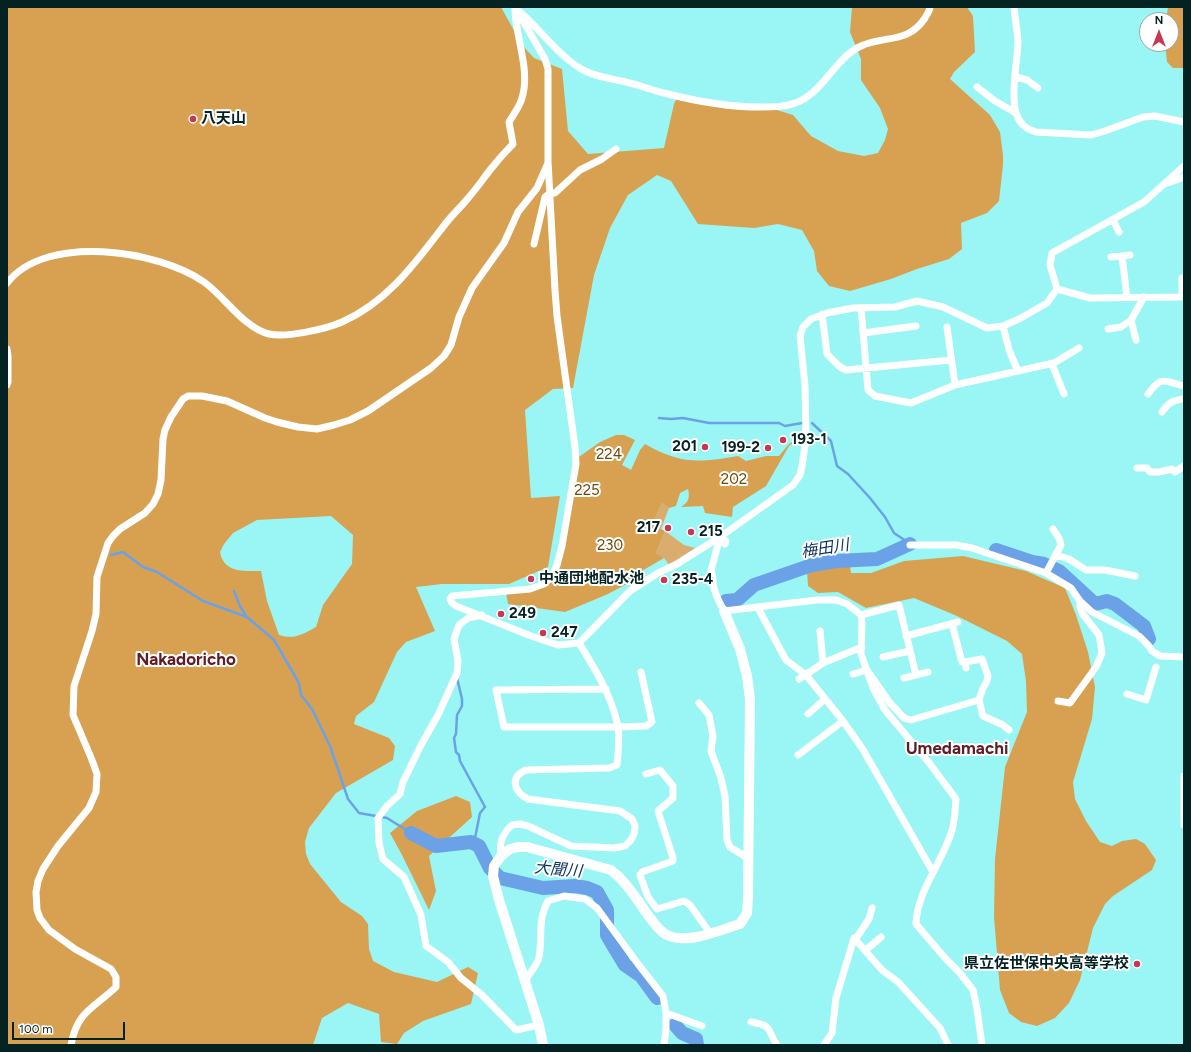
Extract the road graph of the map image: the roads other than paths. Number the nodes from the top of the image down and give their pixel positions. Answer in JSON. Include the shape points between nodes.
{"nodes":[{"id":1,"x":515,"y":7,"type":"edge"},
{"id":2,"x":930,"y":7,"type":"edge"},
{"id":3,"x":1014,"y":7,"type":"edge"},
{"id":4,"x":1016,"y":77,"type":"junction"},
{"id":5,"x":977,"y":87,"type":"dead end"},
{"id":6,"x":1038,"y":88,"type":"dead end"},
{"id":7,"x":1016,"y":113,"type":"junction"},
{"id":8,"x":1184,"y":122,"type":"edge"},
{"id":9,"x":616,"y":150,"type":"dead end"},
{"id":10,"x":548,"y":161,"type":"junction"},
{"id":11,"x":1184,"y":166,"type":"edge"},
{"id":12,"x":1184,"y":177,"type":"edge"},
{"id":13,"x":1163,"y":184,"type":"junction"},
{"id":14,"x":550,"y":193,"type":"junction"},
{"id":15,"x":1113,"y":220,"type":"junction"},
{"id":16,"x":1119,"y":232,"type":"dead end"},
{"id":17,"x":534,"y":244,"type":"dead end"},
{"id":18,"x":1130,"y":255,"type":"dead end"},
{"id":19,"x":1122,"y":256,"type":"junction"},
{"id":20,"x":1111,"y":257,"type":"dead end"},
{"id":21,"x":1182,"y":278,"type":"dead end"},
{"id":22,"x":7,"y":283,"type":"edge"},
{"id":23,"x":1057,"y":290,"type":"junction"},
{"id":24,"x":1144,"y":297,"type":"junction"},
{"id":25,"x":1183,"y":297,"type":"edge"},
{"id":26,"x":1127,"y":298,"type":"junction"},
{"id":27,"x":861,"y":308,"type":"junction"},
{"id":28,"x":822,"y":314,"type":"junction"},
{"id":29,"x":1132,"y":320,"type":"junction"},
{"id":30,"x":916,"y":326,"type":"dead end"},
{"id":31,"x":1003,"y":326,"type":"junction"},
{"id":32,"x":947,"y":327,"type":"dead end"},
{"id":33,"x":1108,"y":329,"type":"dead end"},
{"id":34,"x":863,"y":333,"type":"junction"},
{"id":35,"x":1136,"y":340,"type":"dead end"},
{"id":36,"x":1079,"y":348,"type":"dead end"},
{"id":37,"x":7,"y":349,"type":"edge"},
{"id":38,"x":951,"y":360,"type":"junction"},
{"id":39,"x":1052,"y":364,"type":"junction"},
{"id":40,"x":866,"y":369,"type":"junction"},
{"id":41,"x":1018,"y":371,"type":"junction"},
{"id":42,"x":7,"y":385,"type":"edge"},
{"id":43,"x":955,"y":385,"type":"junction"},
{"id":44,"x":1184,"y":386,"type":"edge"},
{"id":45,"x":1064,"y":394,"type":"dead end"},
{"id":46,"x":1148,"y":394,"type":"dead end"},
{"id":47,"x":1184,"y":400,"type":"edge"},
{"id":48,"x":1162,"y":412,"type":"dead end"},
{"id":49,"x":1184,"y":466,"type":"edge"},
{"id":50,"x":1137,"y":468,"type":"dead end"},
{"id":51,"x":1053,"y":529,"type":"dead end"},
{"id":52,"x":724,"y":540,"type":"junction"},
{"id":53,"x":910,"y":545,"type":"dead end"},
{"id":54,"x":1056,"y":555,"type":"junction"},
{"id":55,"x":1046,"y":573,"type":"junction"},
{"id":56,"x":1135,"y":576,"type":"dead end"},
{"id":57,"x":1080,"y":601,"type":"junction"},
{"id":58,"x":758,"y":608,"type":"junction"},
{"id":59,"x":724,"y":610,"type":"junction"},
{"id":60,"x":482,"y":615,"type":"junction"},
{"id":61,"x":861,"y":615,"type":"junction"},
{"id":62,"x":820,"y":631,"type":"dead end"},
{"id":63,"x":906,"y":636,"type":"junction"},
{"id":64,"x":579,"y":643,"type":"junction"},
{"id":65,"x":862,"y":646,"type":"junction"},
{"id":66,"x":910,"y":651,"type":"junction"},
{"id":67,"x":1152,"y":651,"type":"junction"},
{"id":68,"x":886,"y":654,"type":"dead end"},
{"id":69,"x":1184,"y":657,"type":"edge"},
{"id":70,"x":822,"y":663,"type":"junction"},
{"id":71,"x":1156,"y":667,"type":"junction"},
{"id":72,"x":867,"y":670,"type":"junction"},
{"id":73,"x":641,"y":672,"type":"dead end"},
{"id":74,"x":928,"y":672,"type":"dead end"},
{"id":75,"x":853,"y":674,"type":"dead end"},
{"id":76,"x":916,"y":675,"type":"junction"},
{"id":77,"x":1158,"y":675,"type":"dead end"},
{"id":78,"x":802,"y":677,"type":"junction"},
{"id":79,"x":904,"y":678,"type":"dead end"},
{"id":80,"x":606,"y":689,"type":"junction"},
{"id":81,"x":1127,"y":694,"type":"dead end"},
{"id":82,"x":825,"y":699,"type":"junction"},
{"id":83,"x":980,"y":700,"type":"junction"},
{"id":84,"x":1058,"y":701,"type":"dead end"},
{"id":85,"x":699,"y":703,"type":"dead end"},
{"id":86,"x":808,"y":714,"type":"dead end"},
{"id":87,"x":843,"y":721,"type":"junction"},
{"id":88,"x":618,"y":727,"type":"junction"},
{"id":89,"x":1009,"y":730,"type":"dead end"},
{"id":90,"x":798,"y":755,"type":"dead end"},
{"id":91,"x":646,"y":774,"type":"dead end"},
{"id":92,"x":1184,"y":776,"type":"edge"},
{"id":93,"x":1184,"y":825,"type":"edge"},
{"id":94,"x":501,"y":856,"type":"junction"},
{"id":95,"x":749,"y":859,"type":"junction"},
{"id":96,"x":933,"y":872,"type":"junction"},
{"id":97,"x":872,"y":908,"type":"dead end"},
{"id":98,"x":710,"y":933,"type":"junction"},
{"id":99,"x":881,"y":937,"type":"dead end"},
{"id":100,"x":855,"y":940,"type":"junction"},
{"id":101,"x":866,"y":950,"type":"junction"},
{"id":102,"x":525,"y":981,"type":"junction"},
{"id":103,"x":666,"y":1013,"type":"junction"},
{"id":104,"x":751,"y":1022,"type":"dead end"},
{"id":105,"x":539,"y":1025,"type":"junction"},
{"id":106,"x":702,"y":1026,"type":"dead end"},
{"id":107,"x":71,"y":1045,"type":"edge"},
{"id":108,"x":543,"y":1045,"type":"edge"},
{"id":109,"x":664,"y":1045,"type":"edge"},
{"id":110,"x":777,"y":1045,"type":"edge"},
{"id":111,"x":824,"y":1045,"type":"edge"},
{"id":112,"x":948,"y":1045,"type":"edge"},
{"id":113,"x":982,"y":1045,"type":"edge"}],
"edges":[{"from":1,"to":2,"type":"street","via":[[568,61],[586,72],[701,101],[743,107],[779,107],[807,98],[837,64],[861,46],[909,34],[921,24]]},
{"from":1,"to":10,"type":"street","via":[[545,59],[548,69]]},
{"from":1,"to":22,"type":"street","via":[[524,76],[522,99],[509,122],[513,144],[403,277],[364,312],[341,323],[301,334],[270,334],[257,330],[205,283],[185,270],[106,252],[70,252],[44,257],[25,267]]},
{"from":3,"to":4,"type":"street","via":[[1018,41]]},
{"from":4,"to":6,"type":"street"},
{"from":4,"to":7,"type":"street"},
{"from":5,"to":7,"type":"street"},
{"from":7,"to":8,"type":"street","via":[[1021,124],[1028,129],[1050,133],[1091,135],[1143,117],[1155,116]]},
{"from":9,"to":14,"type":"street","via":[[580,170],[555,192]]},
{"from":10,"to":14,"type":"street"},
{"from":10,"to":107,"type":"street","via":[[537,188],[518,212],[504,243],[472,288],[459,317],[451,345],[444,356],[431,368],[368,411],[334,425],[317,429],[298,428],[271,420],[227,401],[188,396],[171,417],[163,440],[161,480],[156,499],[145,513],[120,529],[108,543],[97,577],[96,614],[92,631],[74,686],[73,715],[92,760],[96,774],[96,792],[90,808],[58,846],[43,869],[36,892],[37,910],[49,930],[75,949],[103,963],[116,977],[116,987],[82,1016],[72,1035]]},
{"from":11,"to":13,"type":"street"},
{"from":12,"to":13,"type":"street"},
{"from":13,"to":15,"type":"street","via":[[1144,202]]},
{"from":14,"to":17,"type":"street","via":[[545,197]]},
{"from":14,"to":60,"type":"street","via":[[556,303],[576,453],[568,514],[557,565],[552,576],[544,584],[530,589],[459,595],[450,599],[456,606]]},
{"from":15,"to":16,"type":"street"},
{"from":15,"to":23,"type":"street","via":[[1052,253],[1050,265]]},
{"from":18,"to":19,"type":"street"},
{"from":19,"to":20,"type":"street"},
{"from":19,"to":26,"type":"street"},
{"from":21,"to":25,"type":"street"},
{"from":23,"to":26,"type":"street","via":[[1090,298]]},
{"from":23,"to":31,"type":"street","via":[[1047,303],[1020,320]]},
{"from":24,"to":25,"type":"street"},
{"from":24,"to":26,"type":"street"},
{"from":24,"to":29,"type":"street"},
{"from":27,"to":28,"type":"street"},
{"from":27,"to":31,"type":"street","via":[[895,307],[917,301],[943,307],[986,328]]},
{"from":27,"to":34,"type":"street"},
{"from":28,"to":40,"type":"street","via":[[827,354],[846,370]]},
{"from":28,"to":52,"type":"street","via":[[803,326],[800,336],[805,386],[806,439],[798,482],[738,522]]},
{"from":29,"to":33,"type":"street","via":[[1121,327]]},
{"from":29,"to":35,"type":"street"},
{"from":30,"to":34,"type":"street"},
{"from":31,"to":41,"type":"street"},
{"from":32,"to":38,"type":"street"},
{"from":34,"to":40,"type":"street"},
{"from":36,"to":39,"type":"street"},
{"from":37,"to":42,"type":"street"},
{"from":38,"to":40,"type":"street"},
{"from":38,"to":43,"type":"street"},
{"from":39,"to":41,"type":"street"},
{"from":39,"to":45,"type":"street"},
{"from":40,"to":43,"type":"street","via":[[868,390],[876,396],[911,403]]},
{"from":41,"to":43,"type":"street"},
{"from":44,"to":46,"type":"street","via":[[1157,382]]},
{"from":47,"to":48,"type":"street","via":[[1170,402]]},
{"from":49,"to":50,"type":"street","via":[[1176,472],[1172,469],[1150,472],[1146,468]]},
{"from":51,"to":54,"type":"street","via":[[1061,545]]},
{"from":52,"to":59,"type":"street","via":[[713,554],[711,570],[716,592]]},
{"from":52,"to":64,"type":"street","via":[[696,549],[678,565],[630,591]]},
{"from":53,"to":55,"type":"street","via":[[956,545],[972,548]]},
{"from":54,"to":55,"type":"street"},
{"from":54,"to":56,"type":"street","via":[[1069,559],[1086,570],[1105,570]]},
{"from":55,"to":57,"type":"street","via":[[1071,588]]},
{"from":57,"to":67,"type":"street","via":[[1092,612],[1139,636]]},
{"from":57,"to":84,"type":"street","via":[[1082,613],[1099,635],[1102,653],[1096,667],[1070,703]]},
{"from":58,"to":59,"type":"street"},
{"from":58,"to":61,"type":"street","via":[[836,600],[848,604]]},
{"from":58,"to":78,"type":"street","via":[[786,660]]},
{"from":59,"to":95,"type":"street","via":[[740,649],[750,699]]},
{"from":60,"to":64,"type":"street","via":[[558,645]]},
{"from":60,"to":105,"type":"street","via":[[468,618],[459,625],[454,638],[458,661],[457,673],[403,782],[400,794],[378,818],[379,843],[384,859],[404,877],[421,915],[426,946],[448,962],[461,978],[482,995],[516,1030]]},
{"from":61,"to":63,"type":"street","via":[[899,605]]},
{"from":61,"to":65,"type":"street"},
{"from":62,"to":70,"type":"street"},
{"from":63,"to":66,"type":"street"},
{"from":63,"to":83,"type":"street","via":[[955,623],[962,662],[966,665],[982,658],[988,676]]},
{"from":64,"to":80,"type":"street"},
{"from":65,"to":70,"type":"street"},
{"from":65,"to":72,"type":"street","via":[[861,654]]},
{"from":66,"to":68,"type":"street"},
{"from":66,"to":76,"type":"street"},
{"from":67,"to":69,"type":"street","via":[[1160,656]]},
{"from":67,"to":71,"type":"street"},
{"from":70,"to":78,"type":"street"},
{"from":71,"to":77,"type":"street"},
{"from":71,"to":81,"type":"street","via":[[1146,700]]},
{"from":72,"to":75,"type":"street"},
{"from":72,"to":83,"type":"street","via":[[890,704],[904,718],[911,720]]},
{"from":72,"to":96,"type":"street","via":[[884,710],[956,799],[952,829]]},
{"from":73,"to":88,"type":"street","via":[[652,722],[646,726]]},
{"from":74,"to":76,"type":"street"},
{"from":76,"to":79,"type":"street"},
{"from":78,"to":82,"type":"street"},
{"from":80,"to":88,"type":"street"},
{"from":80,"to":88,"type":"street","via":[[496,690],[504,727]]},
{"from":82,"to":86,"type":"street"},
{"from":82,"to":87,"type":"street"},
{"from":83,"to":89,"type":"street","via":[[983,716]]},
{"from":85,"to":95,"type":"street","via":[[709,715],[711,751],[722,778],[727,840],[730,847]]},
{"from":87,"to":90,"type":"street"},
{"from":87,"to":96,"type":"street","via":[[862,748]]},
{"from":88,"to":94,"type":"street","via":[[617,765],[609,768],[526,770],[520,772],[516,785],[520,795],[528,799],[620,811],[632,819],[635,826],[631,840],[625,846],[614,848],[571,846],[520,824],[512,825],[503,836],[500,842]]},
{"from":91,"to":98,"type":"street","via":[[660,770],[673,786],[673,798],[658,811],[673,858],[672,862],[642,872],[640,875],[648,897],[657,909],[684,901],[690,905]]},
{"from":92,"to":93,"type":"street"},
{"from":94,"to":98,"type":"street","via":[[510,849],[527,847],[611,870],[621,878],[650,918],[666,934],[691,938]]},
{"from":94,"to":102,"type":"street","via":[[494,871],[499,900]]},
{"from":95,"to":98,"type":"street","via":[[745,917],[740,924]]},
{"from":96,"to":113,"type":"street","via":[[920,901],[916,924],[973,990]]},
{"from":97,"to":100,"type":"street","via":[[869,919]]},
{"from":99,"to":101,"type":"street"},
{"from":100,"to":101,"type":"street"},
{"from":100,"to":111,"type":"street","via":[[854,938],[836,998],[832,1033]]},
{"from":101,"to":112,"type":"street","via":[[882,970],[898,982],[940,1028]]},
{"from":102,"to":103,"type":"street","via":[[539,958],[540,928],[543,910],[548,901],[564,896],[585,899],[597,908],[664,996]]},
{"from":102,"to":105,"type":"street"},
{"from":103,"to":106,"type":"street"},
{"from":103,"to":109,"type":"street"},
{"from":104,"to":110,"type":"street","via":[[764,1024]]},
{"from":105,"to":108,"type":"street"}]}
